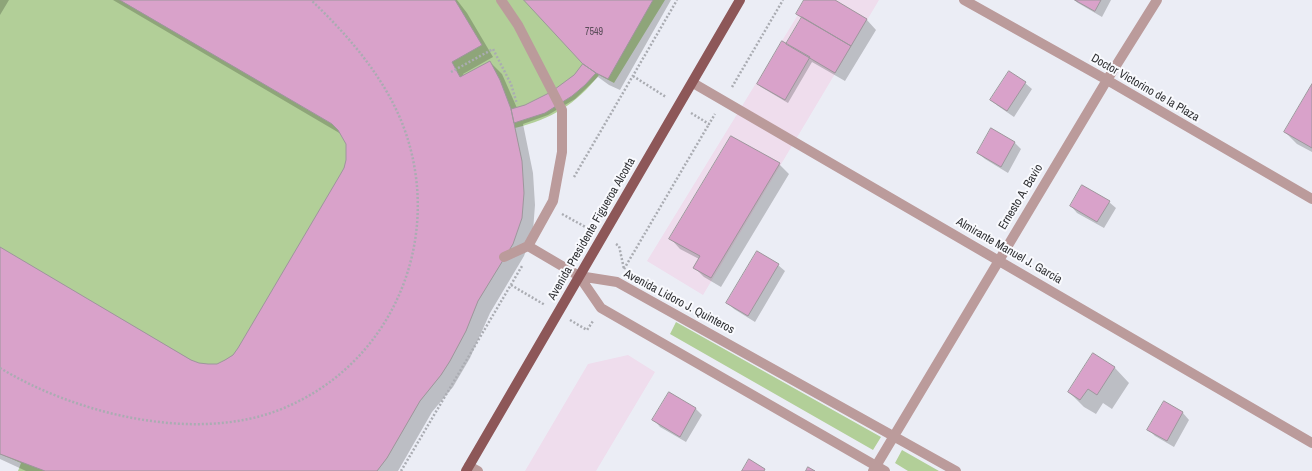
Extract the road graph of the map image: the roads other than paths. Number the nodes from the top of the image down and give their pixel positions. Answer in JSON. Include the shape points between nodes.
{"nodes":[{"id":1,"x":502,"y":0,"type":"edge"},
{"id":2,"x":740,"y":0,"type":"edge"},
{"id":3,"x":964,"y":0,"type":"edge"},
{"id":4,"x":1157,"y":0,"type":"edge"},
{"id":5,"x":1106,"y":80,"type":"junction"},
{"id":6,"x":693,"y":83,"type":"junction"},
{"id":7,"x":1312,"y":199,"type":"edge"},
{"id":8,"x":528,"y":246,"type":"junction"},
{"id":9,"x":504,"y":257,"type":"dead end"},
{"id":10,"x":999,"y":260,"type":"junction"},
{"id":11,"x":579,"y":276,"type":"junction"},
{"id":12,"x":894,"y":436,"type":"junction"},
{"id":13,"x":1312,"y":443,"type":"edge"},
{"id":14,"x":471,"y":469,"type":"edge"},
{"id":15,"x":878,"y":469,"type":"edge"},
{"id":16,"x":956,"y":471,"type":"edge"}],
"edges":[{"from":1,"to":8,"type":"street","via":[[518,25],[562,110],[562,152],[553,201]]},
{"from":2,"to":6,"type":"main road","name":"Avenida Presidente Figueroa Alcorta"},
{"from":3,"to":5,"type":"street","name":"Doctor Victorino de la Plaza"},
{"from":4,"to":5,"type":"street","name":"Ernesto A. Bavio"},
{"from":5,"to":7,"type":"street","name":"Doctor Victorino de la Plaza"},
{"from":5,"to":10,"type":"street","name":"Ernesto A. Bavio"},
{"from":6,"to":10,"type":"street","name":"Almirante Manuel J. García"},
{"from":6,"to":11,"type":"main road","name":"Avenida Presidente Figueroa Alcorta"},
{"from":8,"to":9,"type":"street"},
{"from":8,"to":11,"type":"street"},
{"from":10,"to":12,"type":"street","name":"Ernesto A. Bavio"},
{"from":10,"to":13,"type":"street","name":"Almirante Manuel J. García"},
{"from":11,"to":12,"type":"street","name":"Avenida Lidoro J. Quinteros","via":[[617,282]]},
{"from":11,"to":14,"type":"main road","name":"Avenida Presidente Figueroa Alcorta"},
{"from":11,"to":15,"type":"street","via":[[601,308]]},
{"from":12,"to":15,"type":"street","name":"Ernesto A. Bavio"},
{"from":12,"to":16,"type":"street","name":"Avenida Lidoro J. Quinteros"}]}
